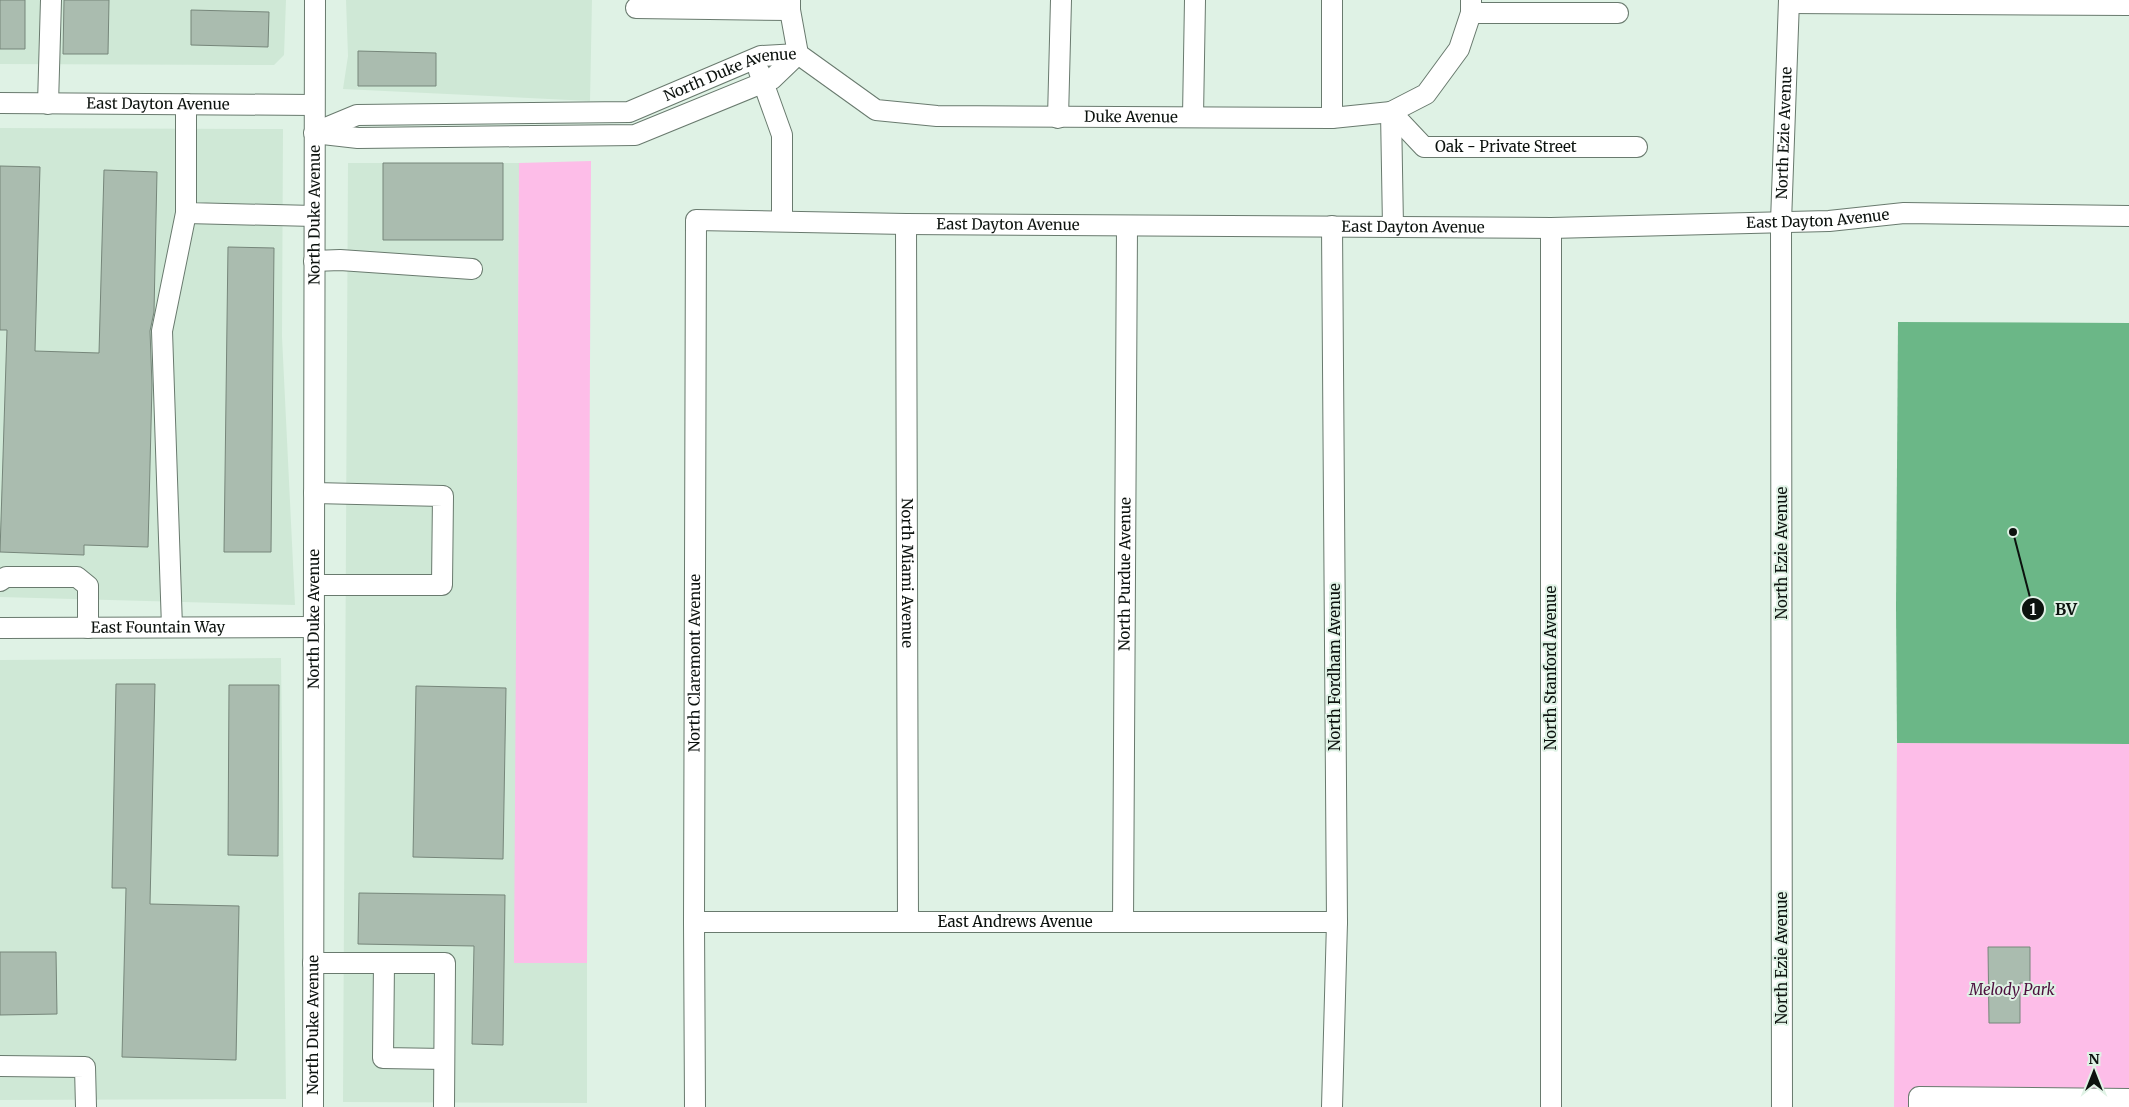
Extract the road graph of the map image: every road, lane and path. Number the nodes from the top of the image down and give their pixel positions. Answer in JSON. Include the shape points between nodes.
{"nodes":[{"id":1,"x":51,"y":0,"type":"edge"},
{"id":2,"x":315,"y":0,"type":"edge"},
{"id":3,"x":1061,"y":0,"type":"edge"},
{"id":4,"x":1195,"y":0,"type":"edge"},
{"id":5,"x":1332,"y":0,"type":"edge"},
{"id":6,"x":1789,"y":2,"type":"edge"},
{"id":7,"x":790,"y":5,"type":"edge"},
{"id":8,"x":2129,"y":5,"type":"edge"},
{"id":9,"x":1471,"y":6,"type":"edge"},
{"id":10,"x":636,"y":8,"type":"dead end"},
{"id":11,"x":1618,"y":12,"type":"dead end"},
{"id":12,"x":798,"y":54,"type":"junction"},
{"id":13,"x":754,"y":60,"type":"junction"},
{"id":14,"x":764,"y":81,"type":"junction"},
{"id":15,"x":0,"y":103,"type":"edge"},
{"id":16,"x":48,"y":104,"type":"junction"},
{"id":17,"x":186,"y":104,"type":"junction"},
{"id":18,"x":314,"y":105,"type":"junction"},
{"id":19,"x":1391,"y":112,"type":"junction"},
{"id":20,"x":1193,"y":116,"type":"junction"},
{"id":21,"x":1058,"y":118,"type":"junction"},
{"id":22,"x":1332,"y":118,"type":"junction"},
{"id":23,"x":314,"y":132,"type":"junction"},
{"id":24,"x":1637,"y":147,"type":"dead end"},
{"id":25,"x":186,"y":213,"type":"junction"},
{"id":26,"x":314,"y":216,"type":"junction"},
{"id":27,"x":2129,"y":216,"type":"edge"},
{"id":28,"x":696,"y":220,"type":"joint"},
{"id":29,"x":782,"y":220,"type":"junction"},
{"id":30,"x":1782,"y":222,"type":"junction"},
{"id":31,"x":906,"y":224,"type":"junction"},
{"id":32,"x":1127,"y":226,"type":"junction"},
{"id":33,"x":1332,"y":226,"type":"junction"},
{"id":34,"x":1393,"y":227,"type":"junction"},
{"id":35,"x":1551,"y":228,"type":"junction"},
{"id":36,"x":314,"y":261,"type":"junction"},
{"id":37,"x":472,"y":268,"type":"dead end"},
{"id":38,"x":314,"y":493,"type":"junction"},
{"id":39,"x":0,"y":581,"type":"edge"},
{"id":40,"x":314,"y":585,"type":"junction"},
{"id":41,"x":172,"y":627,"type":"junction"},
{"id":42,"x":314,"y":627,"type":"junction"},
{"id":43,"x":0,"y":628,"type":"edge"},
{"id":44,"x":88,"y":628,"type":"junction"},
{"id":45,"x":694,"y":922,"type":"junction"},
{"id":46,"x":908,"y":922,"type":"junction"},
{"id":47,"x":1123,"y":922,"type":"junction"},
{"id":48,"x":1337,"y":922,"type":"junction"},
{"id":49,"x":313,"y":963,"type":"junction"},
{"id":50,"x":384,"y":963,"type":"junction"},
{"id":51,"x":444,"y":1059,"type":"junction"},
{"id":52,"x":0,"y":1066,"type":"edge"},
{"id":53,"x":2129,"y":1099,"type":"edge"},
{"id":54,"x":86,"y":1107,"type":"edge"},
{"id":55,"x":312,"y":1107,"type":"edge"},
{"id":56,"x":444,"y":1107,"type":"edge"},
{"id":57,"x":696,"y":1107,"type":"edge"},
{"id":58,"x":1332,"y":1107,"type":"edge"},
{"id":59,"x":1551,"y":1107,"type":"edge"},
{"id":60,"x":1782,"y":1107,"type":"edge"},
{"id":61,"x":1919,"y":1107,"type":"edge"}],
"edges":[{"from":1,"to":16,"type":"street"},
{"from":2,"to":18,"type":"street","name":"North Duke Avenue"},
{"from":3,"to":21,"type":"street"},
{"from":4,"to":20,"type":"street"},
{"from":5,"to":22,"type":"street"},
{"from":6,"to":8,"type":"street"},
{"from":6,"to":30,"type":"street","name":"North Ezie Avenue"},
{"from":7,"to":10,"type":"street"},
{"from":7,"to":12,"type":"street"},
{"from":9,"to":11,"type":"street"},
{"from":9,"to":19,"type":"street","name":"Duke Avenue","via":[[1459,49],[1426,94]]},
{"from":12,"to":13,"type":"street","name":"North Duke Avenue","via":[[761,56]]},
{"from":12,"to":14,"type":"street","name":"North Duke Avenue","via":[[772,79]]},
{"from":12,"to":21,"type":"street","name":"Duke Avenue","via":[[876,110],[937,116]]},
{"from":13,"to":14,"type":"street"},
{"from":13,"to":23,"type":"street","name":"North Duke Avenue","via":[[629,112],[357,115]]},
{"from":14,"to":23,"type":"street","name":"North Duke Avenue","via":[[635,136],[358,138]]},
{"from":14,"to":29,"type":"street","via":[[782,135]]},
{"from":15,"to":16,"type":"street","name":"East Dayton Avenue"},
{"from":16,"to":17,"type":"street","name":"East Dayton Avenue"},
{"from":17,"to":18,"type":"street","name":"East Dayton Avenue"},
{"from":17,"to":25,"type":"street"},
{"from":18,"to":23,"type":"street","name":"North Duke Avenue"},
{"from":19,"to":22,"type":"street","name":"Duke Avenue"},
{"from":19,"to":24,"type":"street","name":"Oak - Private Street","via":[[1424,147]]},
{"from":19,"to":34,"type":"street"},
{"from":20,"to":21,"type":"street","name":"Duke Avenue"},
{"from":20,"to":22,"type":"street","name":"Duke Avenue"},
{"from":23,"to":26,"type":"street","name":"North Duke Avenue"},
{"from":25,"to":26,"type":"street"},
{"from":25,"to":41,"type":"street","via":[[162,331]]},
{"from":26,"to":36,"type":"street","name":"North Duke Avenue"},
{"from":27,"to":30,"type":"street","name":"East Dayton Avenue","via":[[1904,213]]},
{"from":28,"to":29,"type":"street","name":"East Dayton Avenue"},
{"from":28,"to":45,"type":"street","name":"North Claremont Avenue"},
{"from":29,"to":31,"type":"street","name":"East Dayton Avenue"},
{"from":30,"to":35,"type":"street","name":"East Dayton Avenue"},
{"from":30,"to":60,"type":"street","name":"North Ezie Avenue"},
{"from":31,"to":32,"type":"street","name":"East Dayton Avenue"},
{"from":31,"to":46,"type":"street","name":"North Miami Avenue"},
{"from":32,"to":33,"type":"street","name":"East Dayton Avenue"},
{"from":32,"to":47,"type":"street","name":"North Purdue Avenue"},
{"from":33,"to":34,"type":"street","name":"East Dayton Avenue"},
{"from":33,"to":48,"type":"street","name":"North Fordham Avenue"},
{"from":34,"to":35,"type":"street","name":"East Dayton Avenue"},
{"from":35,"to":59,"type":"street","name":"North Stanford Avenue"},
{"from":36,"to":37,"type":"street"},
{"from":36,"to":38,"type":"street","name":"North Duke Avenue"},
{"from":38,"to":40,"type":"street","name":"North Duke Avenue"},
{"from":38,"to":40,"type":"street","via":[[443,496],[442,585]]},
{"from":39,"to":44,"type":"street","via":[[6,578],[77,577],[88,586]]},
{"from":40,"to":42,"type":"street","name":"North Duke Avenue"},
{"from":41,"to":42,"type":"street","name":"East Fountain Way"},
{"from":41,"to":44,"type":"street","name":"East Fountain Way"},
{"from":42,"to":49,"type":"street","name":"North Duke Avenue"},
{"from":43,"to":44,"type":"street","name":"East Fountain Way"},
{"from":45,"to":46,"type":"street","name":"East Andrews Avenue"},
{"from":45,"to":57,"type":"street","name":"North Claremont Avenue"},
{"from":46,"to":47,"type":"street","name":"East Andrews Avenue"},
{"from":47,"to":48,"type":"street","name":"East Andrews Avenue"},
{"from":48,"to":58,"type":"street","name":"North Fordham Avenue"},
{"from":49,"to":50,"type":"street"},
{"from":49,"to":55,"type":"street","name":"North Duke Avenue"},
{"from":50,"to":51,"type":"street","via":[[445,963]]},
{"from":50,"to":51,"type":"street","via":[[382,1058]]},
{"from":51,"to":56,"type":"street"},
{"from":52,"to":54,"type":"street","via":[[85,1067]]},
{"from":53,"to":61,"type":"street","via":[[1919,1097]]}]}
